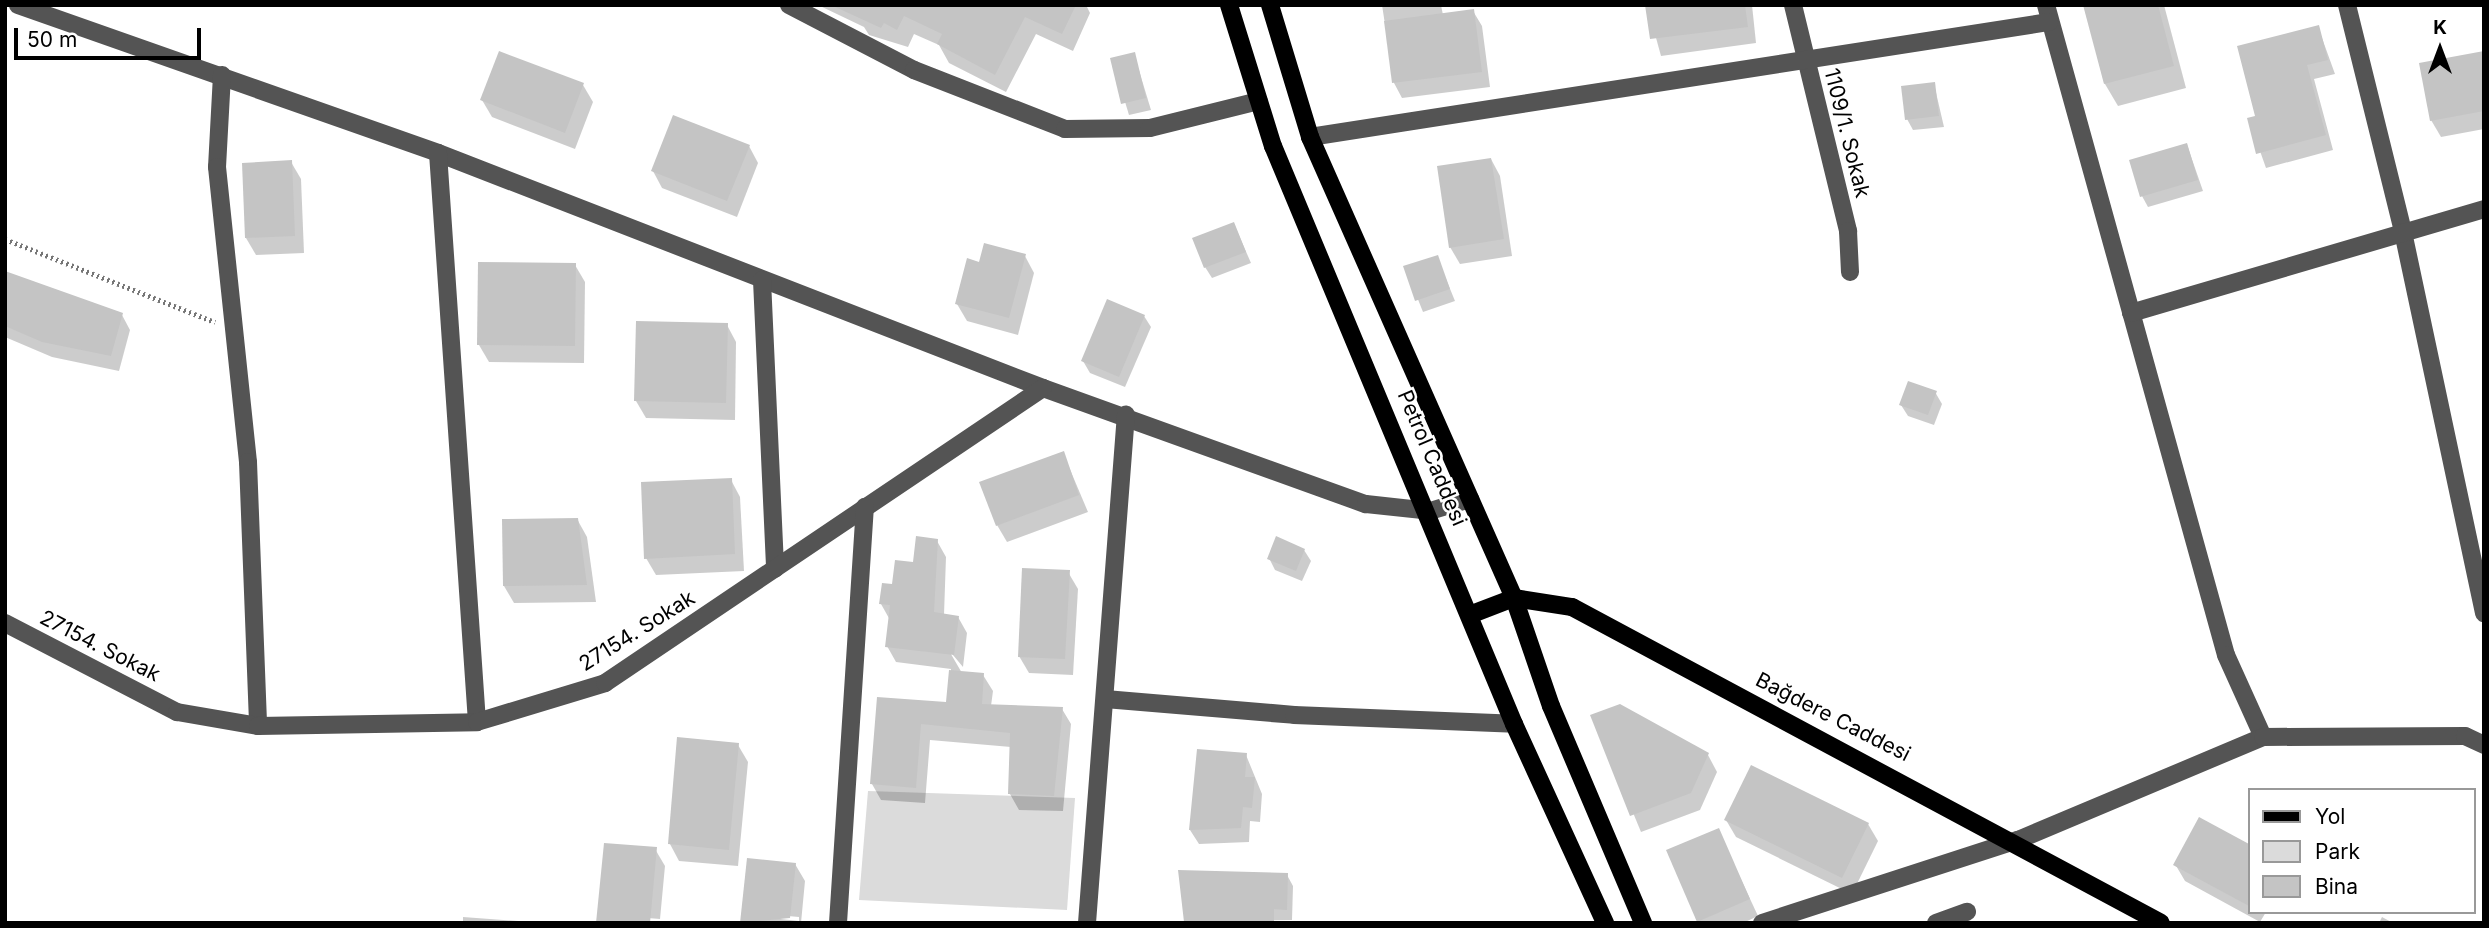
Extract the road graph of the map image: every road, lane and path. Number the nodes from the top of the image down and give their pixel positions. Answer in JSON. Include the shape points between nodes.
{"nodes":[{"id":1,"x":18,"y":5,"type":"edge"},
{"id":2,"x":789,"y":5,"type":"edge"},
{"id":3,"x":1229,"y":5,"type":"edge"},
{"id":4,"x":1270,"y":5,"type":"edge"},
{"id":5,"x":1793,"y":5,"type":"edge"},
{"id":6,"x":2347,"y":5,"type":"edge"},
{"id":7,"x":2048,"y":14,"type":"edge"},
{"id":8,"x":1807,"y":63,"type":"junction"},
{"id":9,"x":222,"y":75,"type":"junction"},
{"id":10,"x":1259,"y":101,"type":"junction"},
{"id":11,"x":1310,"y":137,"type":"junction"},
{"id":12,"x":438,"y":153,"type":"junction"},
{"id":13,"x":2484,"y":209,"type":"edge"},
{"id":14,"x":2403,"y":232,"type":"junction"},
{"id":15,"x":5,"y":239,"type":"edge"},
{"id":16,"x":1850,"y":272,"type":"dead end"},
{"id":17,"x":762,"y":280,"type":"junction"},
{"id":18,"x":2131,"y":313,"type":"junction"},
{"id":19,"x":235,"y":330,"type":"junction"},
{"id":20,"x":1043,"y":388,"type":"junction"},
{"id":21,"x":1126,"y":414,"type":"junction"},
{"id":22,"x":1470,"y":499,"type":"junction"},
{"id":23,"x":865,"y":507,"type":"junction"},
{"id":24,"x":1430,"y":511,"type":"junction"},
{"id":25,"x":775,"y":569,"type":"junction"},
{"id":26,"x":1514,"y":598,"type":"junction"},
{"id":27,"x":1472,"y":614,"type":"junction"},
{"id":28,"x":2484,"y":614,"type":"edge"},
{"id":29,"x":5,"y":623,"type":"edge"},
{"id":30,"x":1105,"y":699,"type":"junction"},
{"id":31,"x":477,"y":722,"type":"junction"},
{"id":32,"x":1514,"y":724,"type":"junction"},
{"id":33,"x":258,"y":726,"type":"junction"},
{"id":34,"x":2263,"y":737,"type":"junction"},
{"id":35,"x":2482,"y":741,"type":"edge"},
{"id":36,"x":2018,"y":840,"type":"junction"},
{"id":37,"x":1967,"y":912,"type":"dead end"},
{"id":38,"x":838,"y":922,"type":"edge"},
{"id":39,"x":853,"y":923,"type":"edge"},
{"id":40,"x":1087,"y":923,"type":"edge"},
{"id":41,"x":1605,"y":923,"type":"edge"},
{"id":42,"x":1643,"y":923,"type":"edge"},
{"id":43,"x":1762,"y":923,"type":"edge"},
{"id":44,"x":1936,"y":923,"type":"edge"},
{"id":45,"x":2161,"y":923,"type":"edge"}],
"edges":[{"from":1,"to":9,"type":"street"},
{"from":2,"to":10,"type":"street","via":[[914,71],[1065,129],[1150,128]]},
{"from":3,"to":10,"type":"main road","name":"Petrol Caddesi"},
{"from":4,"to":11,"type":"main road"},
{"from":5,"to":8,"type":"street","name":"1109/1. Sokak"},
{"from":6,"to":14,"type":"street"},
{"from":7,"to":8,"type":"street"},
{"from":7,"to":18,"type":"street"},
{"from":8,"to":11,"type":"street"},
{"from":8,"to":16,"type":"street","name":"1109/1. Sokak","via":[[1848,231]]},
{"from":9,"to":12,"type":"street"},
{"from":9,"to":19,"type":"street","via":[[217,167]]},
{"from":10,"to":24,"type":"main road","name":"Petrol Caddesi"},
{"from":11,"to":22,"type":"main road"},
{"from":12,"to":17,"type":"street"},
{"from":12,"to":31,"type":"street"},
{"from":13,"to":14,"type":"street"},
{"from":14,"to":18,"type":"street"},
{"from":14,"to":28,"type":"street"},
{"from":15,"to":19,"type":"path"},
{"from":17,"to":20,"type":"street"},
{"from":17,"to":25,"type":"street"},
{"from":18,"to":34,"type":"street","via":[[2226,655]]},
{"from":19,"to":33,"type":"street","via":[[248,462]]},
{"from":20,"to":21,"type":"street"},
{"from":20,"to":23,"type":"street","name":"27154. Sokak"},
{"from":21,"to":24,"type":"street","via":[[1366,504]]},
{"from":21,"to":30,"type":"street"},
{"from":22,"to":24,"type":"street"},
{"from":22,"to":26,"type":"main road"},
{"from":23,"to":25,"type":"street","name":"27154. Sokak"},
{"from":23,"to":38,"type":"street"},
{"from":24,"to":27,"type":"main road","name":"Petrol Caddesi"},
{"from":25,"to":31,"type":"street","name":"27154. Sokak","via":[[605,683]]},
{"from":26,"to":27,"type":"main road","name":"Bağdere Caddesi"},
{"from":26,"to":36,"type":"main road","name":"Bağdere Caddesi","via":[[1572,607]]},
{"from":26,"to":42,"type":"main road","via":[[1551,706]]},
{"from":27,"to":32,"type":"main road","name":"Petrol Caddesi"},
{"from":29,"to":33,"type":"street","name":"27154. Sokak","via":[[177,712]]},
{"from":30,"to":32,"type":"street","via":[[1294,715]]},
{"from":30,"to":40,"type":"street"},
{"from":31,"to":33,"type":"street","name":"27154. Sokak"},
{"from":32,"to":41,"type":"main road","name":"Petrol Caddesi"},
{"from":34,"to":35,"type":"street","via":[[2465,736]]},
{"from":34,"to":36,"type":"street"},
{"from":36,"to":43,"type":"street"},
{"from":36,"to":45,"type":"main road","name":"Bağdere Caddesi"},
{"from":37,"to":44,"type":"street"},
{"from":38,"to":39,"type":"street"}]}
